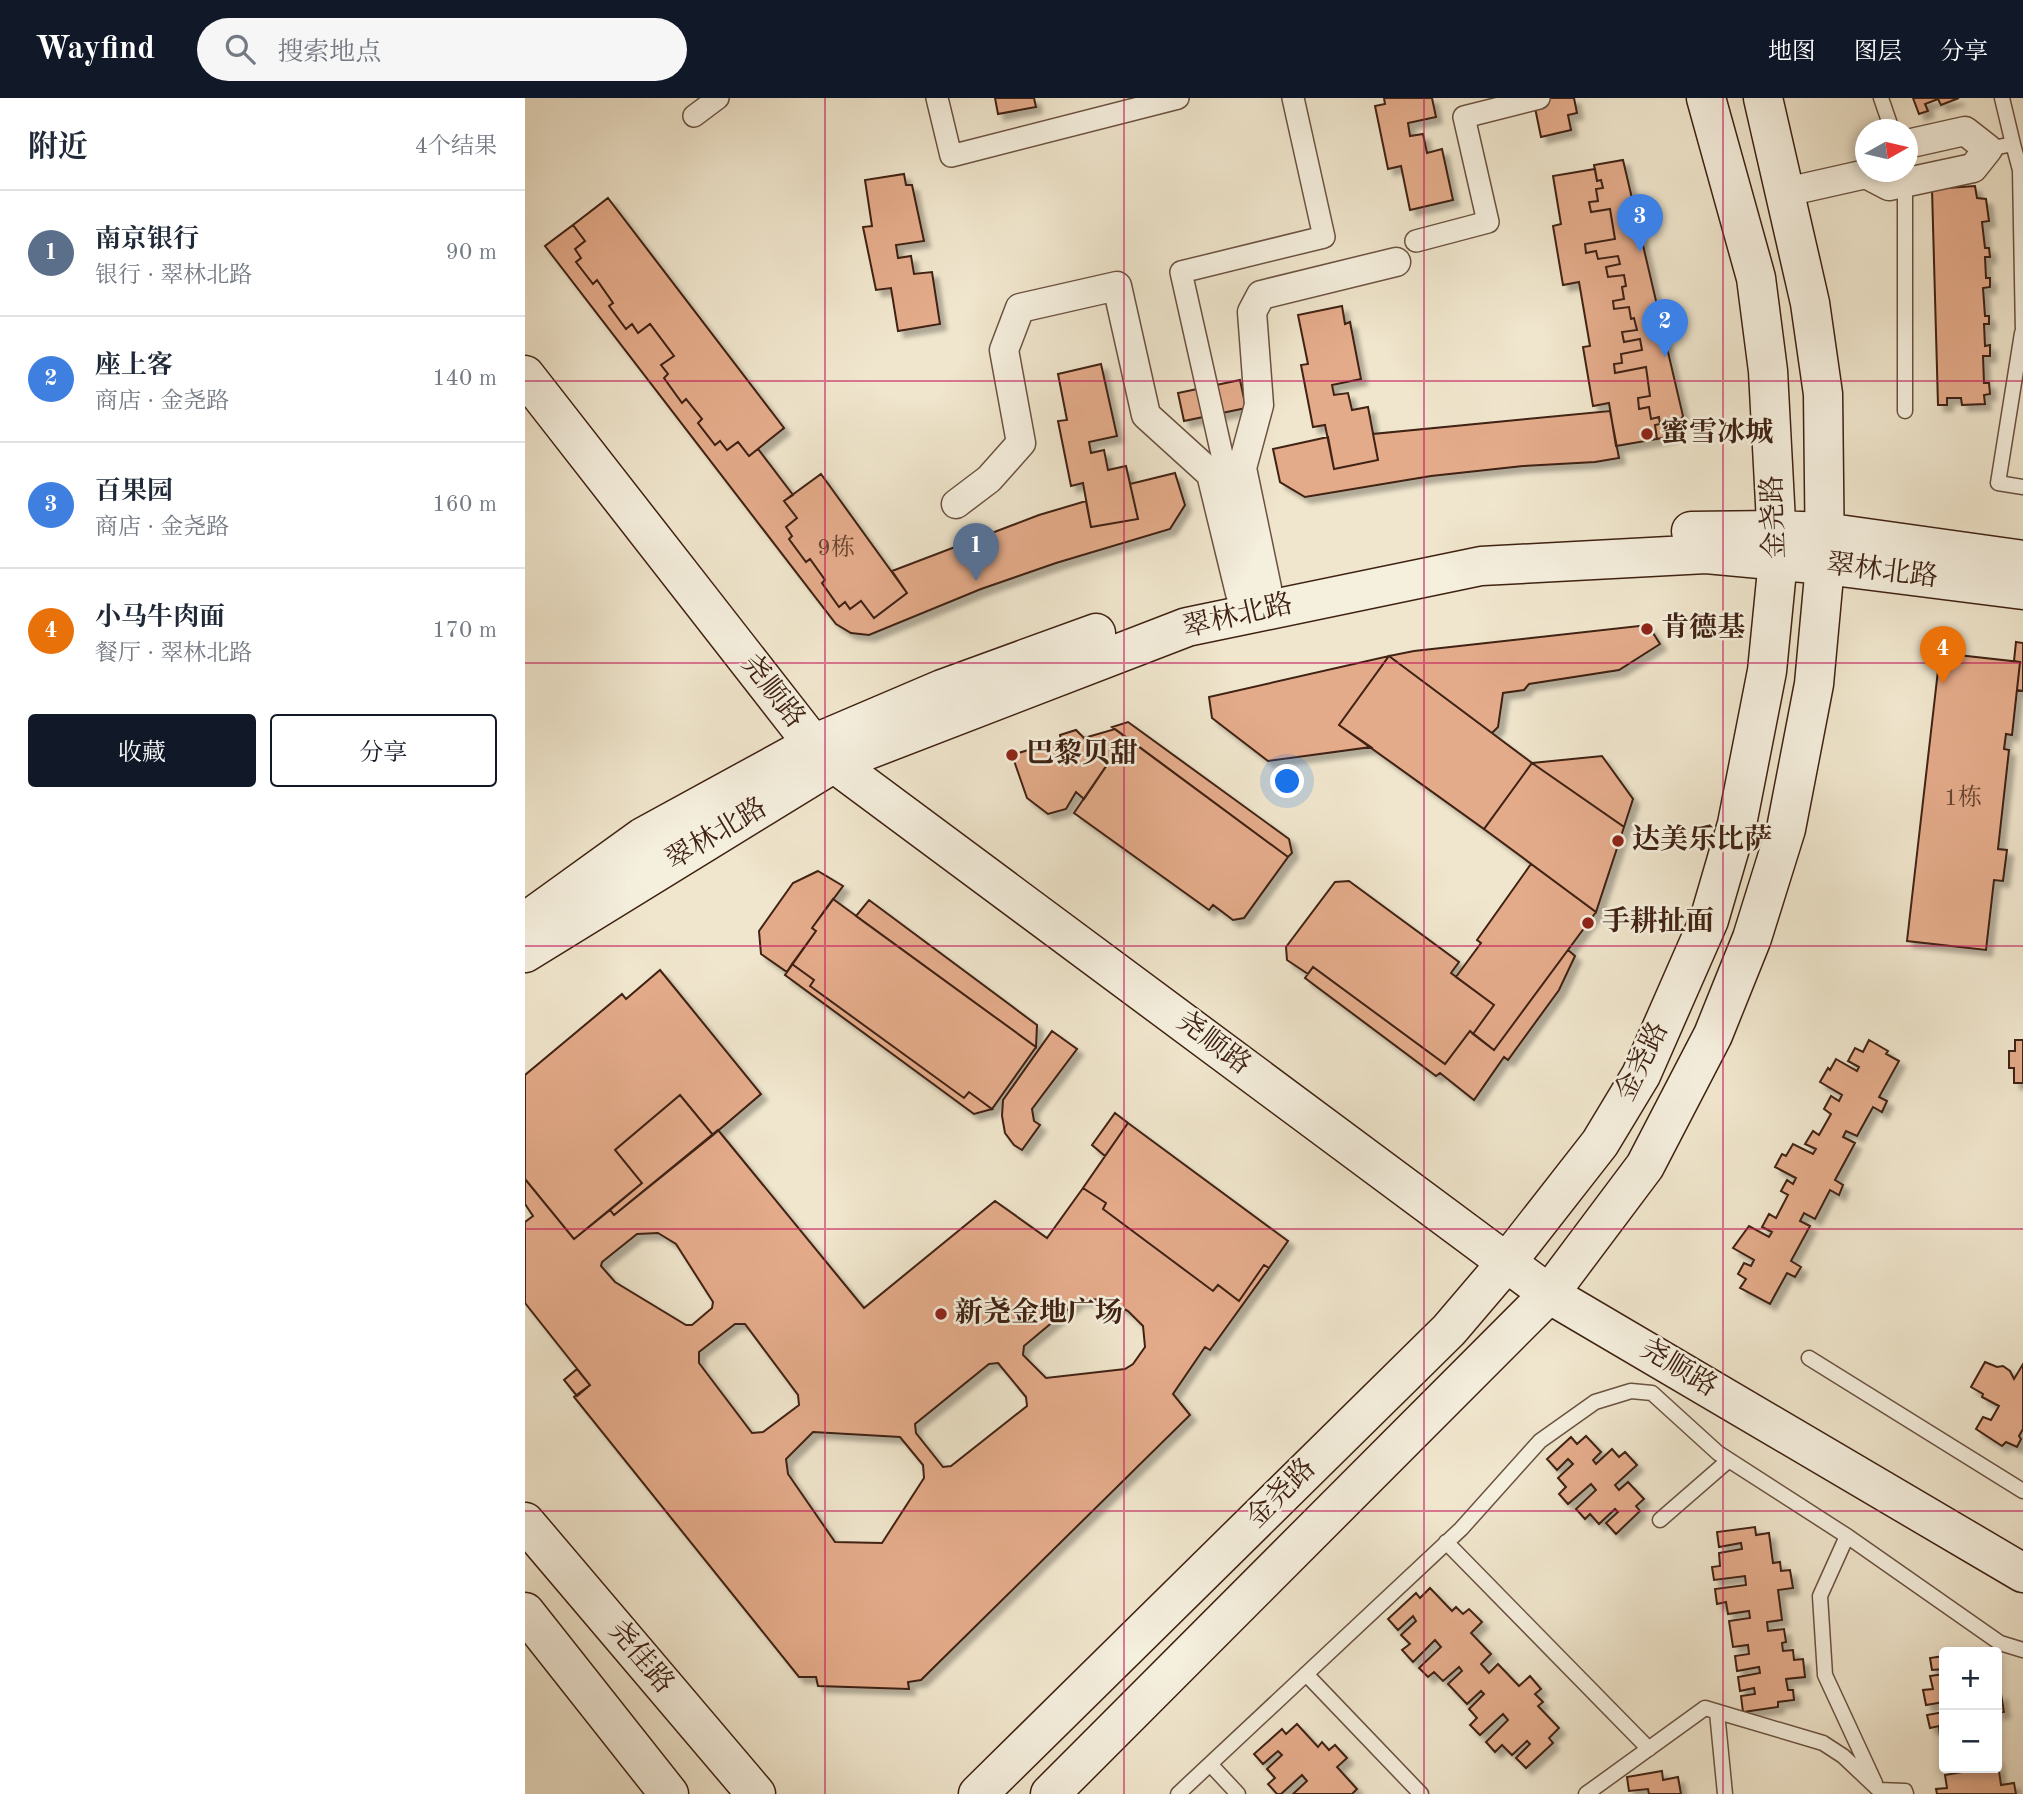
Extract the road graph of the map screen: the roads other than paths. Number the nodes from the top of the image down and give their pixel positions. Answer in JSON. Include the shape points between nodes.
{"nodes":[{"id":1,"x":718,"y":98,"type":"edge"},
{"id":2,"x":937,"y":98,"type":"edge"},
{"id":3,"x":1178,"y":98,"type":"edge"},
{"id":4,"x":1293,"y":98,"type":"edge"},
{"id":5,"x":1539,"y":98,"type":"edge"},
{"id":6,"x":1706,"y":98,"type":"edge"},
{"id":7,"x":1763,"y":98,"type":"edge"},
{"id":8,"x":1881,"y":98,"type":"edge"},
{"id":9,"x":2002,"y":98,"type":"edge"},
{"id":10,"x":694,"y":116,"type":"dead end"},
{"id":11,"x":1888,"y":119,"type":"edge"},
{"id":12,"x":1918,"y":142,"type":"edge"},
{"id":13,"x":2001,"y":146,"type":"junction"},
{"id":14,"x":1855,"y":176,"type":"edge"},
{"id":15,"x":1882,"y":182,"type":"edge"},
{"id":16,"x":1905,"y":183,"type":"junction"},
{"id":17,"x":1786,"y":192,"type":"junction"},
{"id":18,"x":1416,"y":241,"type":"dead end"},
{"id":19,"x":1396,"y":262,"type":"dead end"},
{"id":20,"x":2023,"y":333,"type":"edge"},
{"id":21,"x":525,"y":375,"type":"edge"},
{"id":22,"x":1905,"y":411,"type":"dead end"},
{"id":23,"x":2023,"y":487,"type":"edge"},
{"id":24,"x":955,"y":504,"type":"dead end"},
{"id":25,"x":1777,"y":545,"type":"junction"},
{"id":26,"x":1825,"y":548,"type":"junction"},
{"id":27,"x":2023,"y":560,"type":"edge"},
{"id":28,"x":1253,"y":590,"type":"junction"},
{"id":29,"x":2023,"y":590,"type":"edge"},
{"id":30,"x":823,"y":754,"type":"junction"},
{"id":31,"x":525,"y":922,"type":"edge"},
{"id":32,"x":525,"y":953,"type":"edge"},
{"id":33,"x":1507,"y":1262,"type":"junction"},
{"id":34,"x":1549,"y":1294,"type":"junction"},
{"id":35,"x":1809,"y":1358,"type":"dead end"},
{"id":36,"x":1729,"y":1460,"type":"junction"},
{"id":37,"x":2023,"y":1491,"type":"edge"},
{"id":38,"x":1660,"y":1520,"type":"dead end"},
{"id":39,"x":525,"y":1522,"type":"edge"},
{"id":40,"x":1847,"y":1536,"type":"junction"},
{"id":41,"x":1447,"y":1542,"type":"junction"},
{"id":42,"x":2023,"y":1573,"type":"edge"},
{"id":43,"x":525,"y":1612,"type":"edge"},
{"id":44,"x":2023,"y":1650,"type":"edge"},
{"id":45,"x":1306,"y":1674,"type":"junction"},
{"id":46,"x":1717,"y":1712,"type":"junction"},
{"id":47,"x":1649,"y":1749,"type":"junction"},
{"id":48,"x":1210,"y":1764,"type":"junction"},
{"id":49,"x":1879,"y":1792,"type":"edge"},
{"id":50,"x":669,"y":1794,"type":"edge"},
{"id":51,"x":756,"y":1794,"type":"edge"},
{"id":52,"x":978,"y":1794,"type":"edge"},
{"id":53,"x":1050,"y":1794,"type":"edge"},
{"id":54,"x":1178,"y":1794,"type":"edge"},
{"id":55,"x":1238,"y":1794,"type":"edge"},
{"id":56,"x":1421,"y":1794,"type":"edge"},
{"id":57,"x":1586,"y":1794,"type":"edge"},
{"id":58,"x":1725,"y":1794,"type":"edge"},
{"id":59,"x":1906,"y":1794,"type":"edge"}],
"edges":[{"from":1,"to":10,"type":"street"},
{"from":2,"to":3,"type":"street","via":[[951,156]]},
{"from":4,"to":28,"type":"street","via":[[1324,237],[1181,272]]},
{"from":5,"to":18,"type":"street","via":[[1464,117],[1488,222]]},
{"from":6,"to":25,"type":"main road","name":"金尧路","via":[[1756,278],[1768,371]]},
{"from":7,"to":17,"type":"main road","name":"金尧路"},
{"from":8,"to":11,"type":"lane"},
{"from":9,"to":13,"type":"lane"},
{"from":12,"to":13,"type":"street","via":[[1965,131]]},
{"from":13,"to":16,"type":"street","via":[[1973,168]]},
{"from":13,"to":20,"type":"lane","via":[[2020,170]]},
{"from":14,"to":17,"type":"street"},
{"from":15,"to":16,"type":"street","via":[[1889,186]]},
{"from":16,"to":22,"type":"lane"},
{"from":17,"to":26,"type":"main road","name":"金尧路","via":[[1810,303],[1823,394]]},
{"from":19,"to":28,"type":"street","via":[[1261,295],[1252,313],[1259,405],[1242,468]]},
{"from":20,"to":23,"type":"lane","via":[[1998,483]]},
{"from":21,"to":30,"type":"main road","name":"尧顺路"},
{"from":24,"to":28,"type":"street","via":[[989,480],[1021,443],[1004,350],[1020,308],[1117,286],[1146,415],[1211,474]]},
{"from":25,"to":26,"type":"main road","name":"翠林北路"},
{"from":25,"to":28,"type":"main road","name":"翠林北路","via":[[1615,532],[1469,545]]},
{"from":25,"to":30,"type":"main road","name":"翠林北路","via":[[1706,554],[1481,566],[1187,627]]},
{"from":25,"to":33,"type":"main road","name":"金尧路","via":[[1767,671],[1737,824],[1709,920],[1641,1075],[1600,1143]]},
{"from":26,"to":27,"type":"main road","name":"翠林北路"},
{"from":26,"to":29,"type":"main road","name":"翠林北路"},
{"from":26,"to":34,"type":"main road","name":"金尧路","via":[[1814,684],[1786,830],[1752,938],[1713,1035],[1645,1166]]},
{"from":28,"to":30,"type":"main road","name":"翠林北路","via":[[1168,607],[942,689]]},
{"from":30,"to":31,"type":"main road","name":"翠林北路","via":[[643,837]]},
{"from":30,"to":32,"type":"main road","name":"翠林北路"},
{"from":30,"to":33,"type":"main road","name":"尧顺路"},
{"from":33,"to":34,"type":"main road","name":"尧顺路"},
{"from":33,"to":52,"type":"main road","name":"金尧路","via":[[1449,1330]]},
{"from":34,"to":42,"type":"main road","name":"尧顺路"},
{"from":34,"to":53,"type":"main road","name":"金尧路"},
{"from":35,"to":37,"type":"lane"},
{"from":36,"to":38,"type":"lane"},
{"from":36,"to":40,"type":"lane"},
{"from":36,"to":41,"type":"lane","via":[[1652,1393],[1631,1391],[1595,1402],[1540,1441]]},
{"from":39,"to":51,"type":"main road","name":"尧佳路"},
{"from":40,"to":44,"type":"lane","via":[[2000,1643]]},
{"from":40,"to":49,"type":"lane","via":[[1820,1596],[1825,1675]]},
{"from":41,"to":45,"type":"lane"},
{"from":41,"to":47,"type":"lane"},
{"from":43,"to":50,"type":"main road"},
{"from":45,"to":48,"type":"lane"},
{"from":45,"to":56,"type":"lane"},
{"from":46,"to":47,"type":"lane","via":[[1705,1708]]},
{"from":46,"to":49,"type":"lane","via":[[1823,1743]]},
{"from":46,"to":58,"type":"lane"},
{"from":47,"to":57,"type":"lane"},
{"from":48,"to":54,"type":"lane"},
{"from":48,"to":55,"type":"lane"},
{"from":49,"to":59,"type":"lane"}]}
